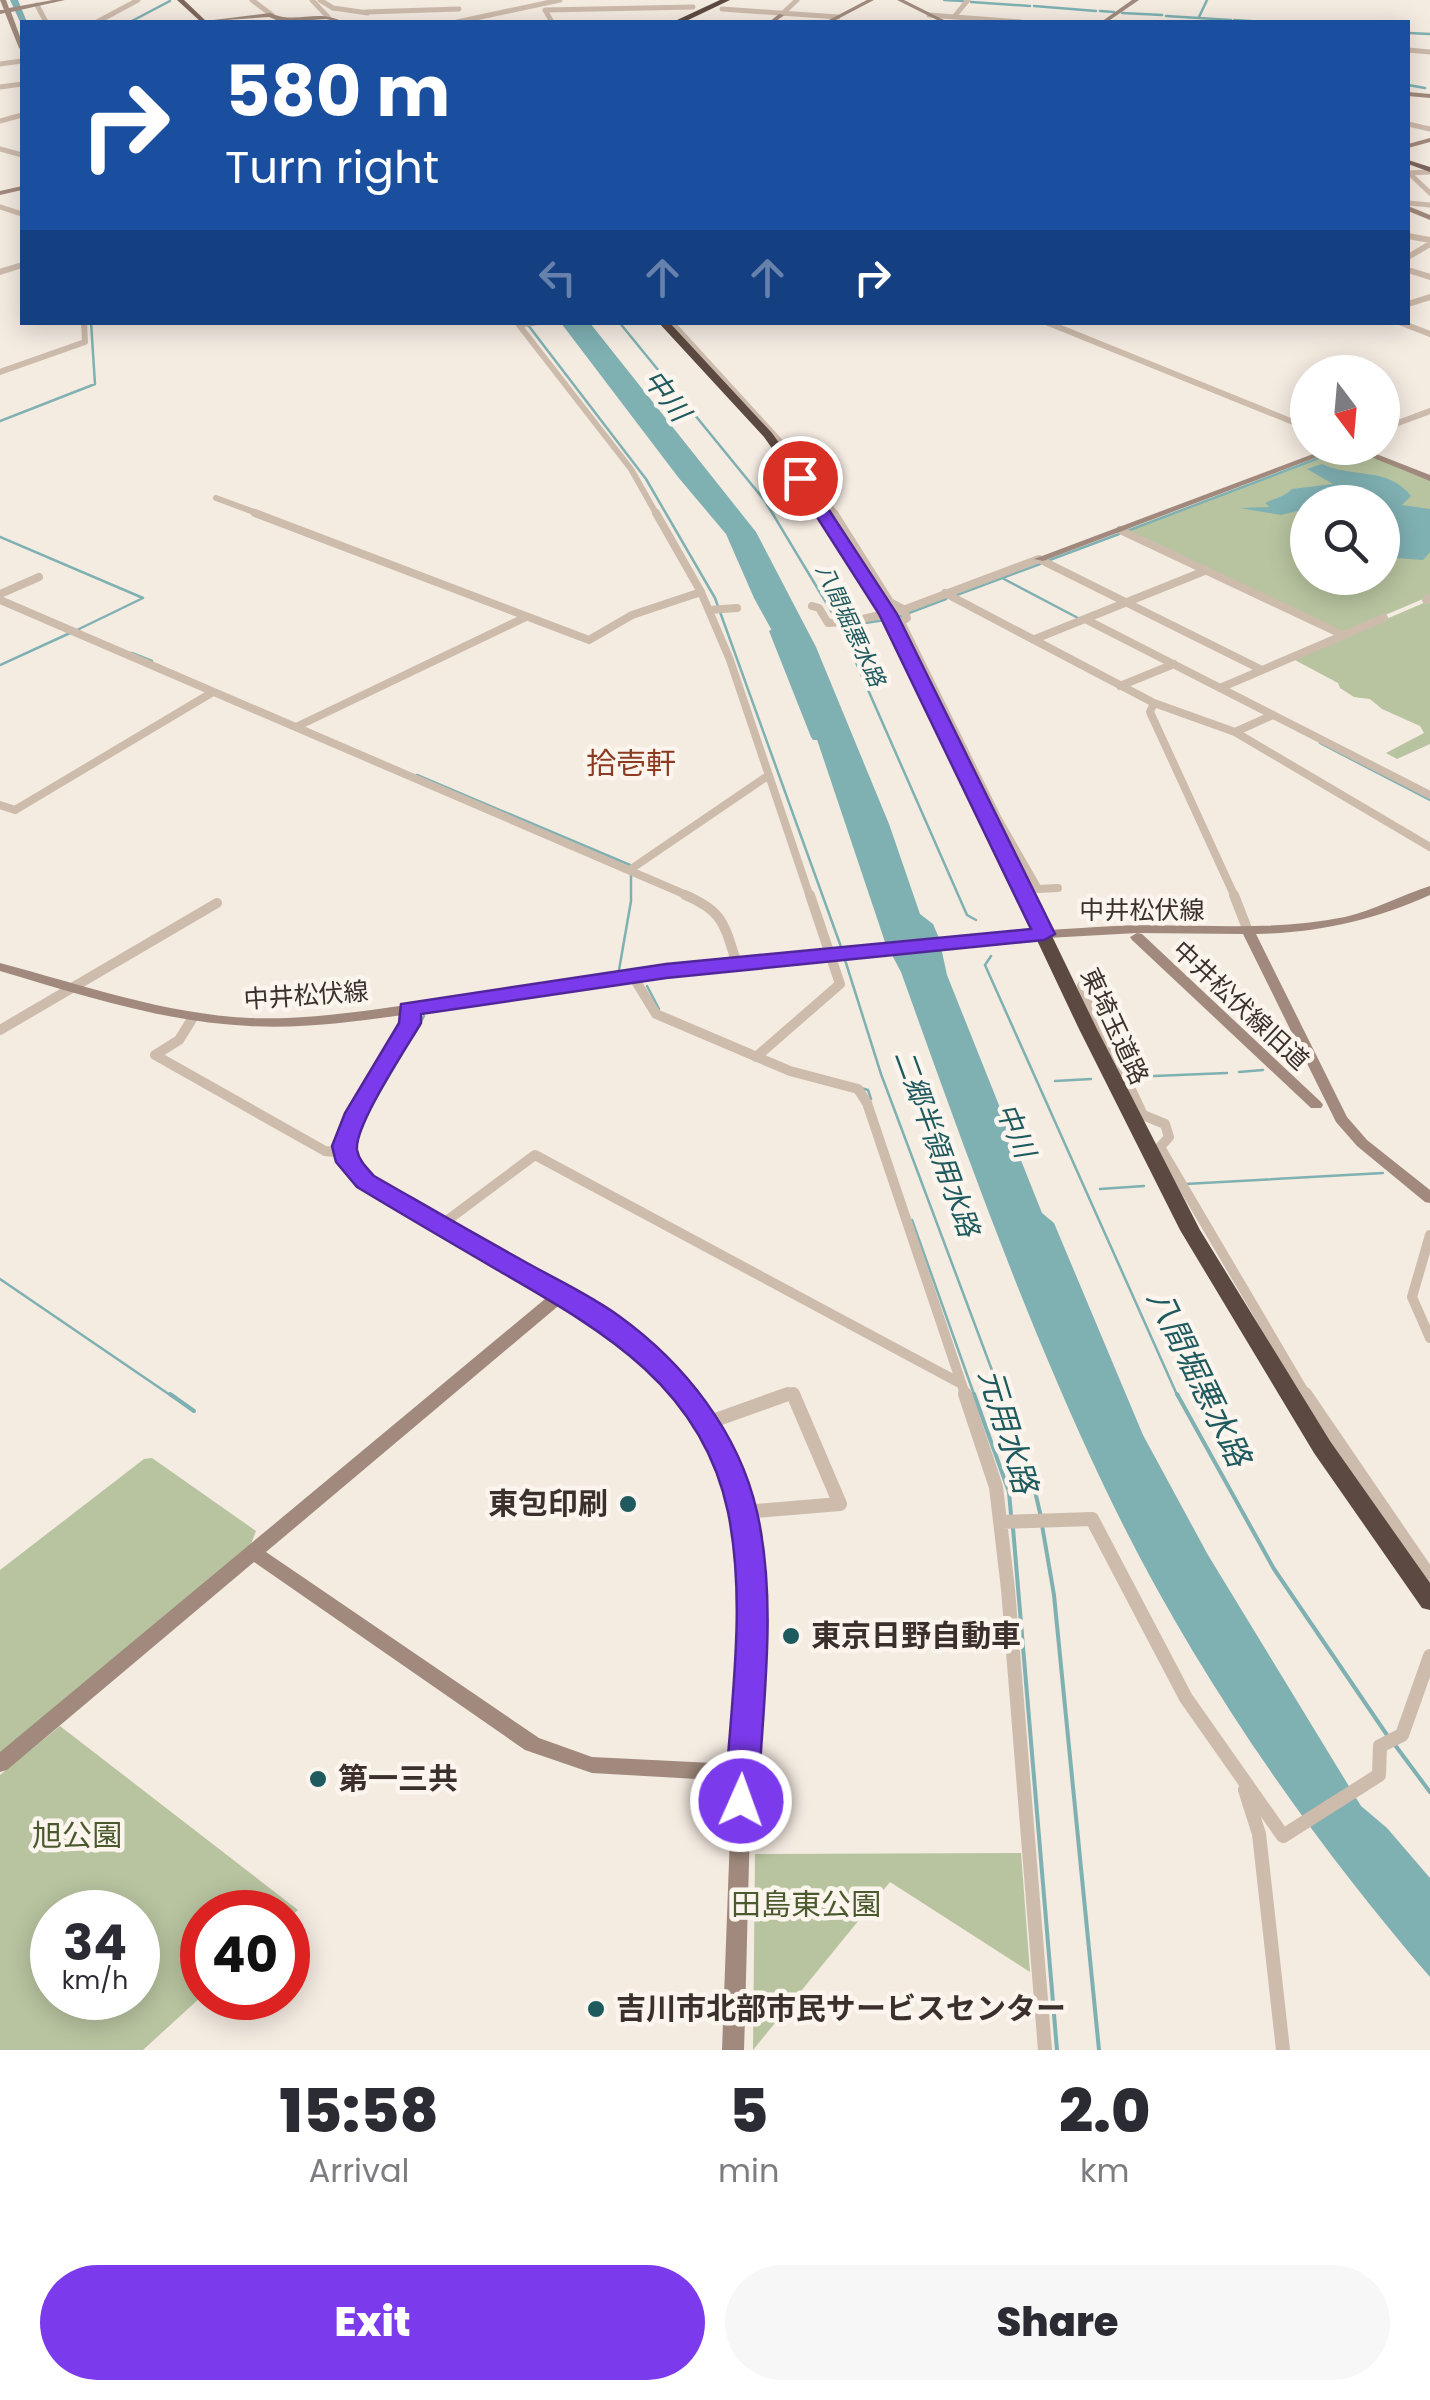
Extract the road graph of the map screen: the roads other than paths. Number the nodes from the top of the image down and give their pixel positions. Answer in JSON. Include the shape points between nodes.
{"nodes":[{"id":1,"x":3,"y":0,"type":"edge"},
{"id":2,"x":62,"y":0,"type":"edge"},
{"id":3,"x":138,"y":0,"type":"edge"},
{"id":4,"x":180,"y":0,"type":"edge"},
{"id":5,"x":252,"y":0,"type":"edge"},
{"id":6,"x":312,"y":0,"type":"edge"},
{"id":7,"x":320,"y":0,"type":"edge"},
{"id":8,"x":560,"y":0,"type":"edge"},
{"id":9,"x":581,"y":0,"type":"edge"},
{"id":10,"x":797,"y":0,"type":"edge"},
{"id":11,"x":870,"y":0,"type":"edge"},
{"id":12,"x":900,"y":0,"type":"edge"},
{"id":13,"x":968,"y":0,"type":"edge"},
{"id":14,"x":1136,"y":0,"type":"edge"},
{"id":15,"x":20,"y":3,"type":"edge"},
{"id":16,"x":693,"y":3,"type":"edge"},
{"id":17,"x":724,"y":3,"type":"edge"},
{"id":18,"x":37,"y":5,"type":"junction"},
{"id":19,"x":588,"y":8,"type":"junction"},
{"id":20,"x":458,"y":9,"type":"dead end"},
{"id":21,"x":6,"y":11,"type":"edge"},
{"id":22,"x":366,"y":12,"type":"junction"},
{"id":23,"x":96,"y":13,"type":"dead end"},
{"id":24,"x":270,"y":15,"type":"junction"},
{"id":25,"x":781,"y":15,"type":"junction"},
{"id":26,"x":328,"y":17,"type":"junction"},
{"id":27,"x":954,"y":17,"type":"junction"},
{"id":28,"x":929,"y":19,"type":"edge"},
{"id":29,"x":45,"y":20,"type":"edge"},
{"id":30,"x":98,"y":20,"type":"edge"},
{"id":31,"x":102,"y":20,"type":"edge"},
{"id":32,"x":200,"y":20,"type":"edge"},
{"id":33,"x":223,"y":20,"type":"edge"},
{"id":34,"x":279,"y":20,"type":"edge"},
{"id":35,"x":300,"y":20,"type":"edge"},
{"id":36,"x":335,"y":20,"type":"edge"},
{"id":37,"x":398,"y":20,"type":"dead end"},
{"id":38,"x":467,"y":20,"type":"edge"},
{"id":39,"x":551,"y":20,"type":"edge"},
{"id":40,"x":682,"y":20,"type":"edge"},
{"id":41,"x":775,"y":20,"type":"edge"},
{"id":42,"x":824,"y":20,"type":"edge"},
{"id":43,"x":834,"y":20,"type":"edge"},
{"id":44,"x":994,"y":20,"type":"edge"},
{"id":45,"x":1107,"y":20,"type":"edge"},
{"id":46,"x":20,"y":41,"type":"edge"},
{"id":47,"x":0,"y":148,"type":"edge"},
{"id":48,"x":20,"y":154,"type":"edge"},
{"id":49,"x":1417,"y":168,"type":"edge"},
{"id":50,"x":1430,"y":193,"type":"edge"},
{"id":51,"x":84,"y":325,"type":"edge"},
{"id":52,"x":520,"y":325,"type":"edge"},
{"id":53,"x":666,"y":325,"type":"edge"},
{"id":54,"x":674,"y":325,"type":"edge"},
{"id":55,"x":1053,"y":325,"type":"edge"},
{"id":56,"x":0,"y":372,"type":"edge"},
{"id":57,"x":1430,"y":411,"type":"edge"},
{"id":58,"x":1290,"y":421,"type":"edge"},
{"id":59,"x":1400,"y":422,"type":"edge"},
{"id":60,"x":1291,"y":465,"type":"edge"},
{"id":61,"x":1397,"y":465,"type":"edge"},
{"id":62,"x":1430,"y":478,"type":"edge"},
{"id":63,"x":216,"y":498,"type":"dead end"},
{"id":64,"x":1120,"y":530,"type":"junction"},
{"id":65,"x":1040,"y":559,"type":"junction"},
{"id":66,"x":1207,"y":570,"type":"junction"},
{"id":67,"x":39,"y":577,"type":"dead end"},
{"id":68,"x":700,"y":592,"type":"junction"},
{"id":69,"x":945,"y":593,"type":"junction"},
{"id":70,"x":0,"y":597,"type":"edge"},
{"id":71,"x":1126,"y":602,"type":"junction"},
{"id":72,"x":838,"y":604,"type":"dead end"},
{"id":73,"x":812,"y":606,"type":"dead end"},
{"id":74,"x":737,"y":608,"type":"dead end"},
{"id":75,"x":709,"y":610,"type":"junction"},
{"id":76,"x":896,"y":612,"type":"junction"},
{"id":77,"x":526,"y":617,"type":"junction"},
{"id":78,"x":1384,"y":618,"type":"dead end"},
{"id":79,"x":1086,"y":619,"type":"junction"},
{"id":80,"x":847,"y":623,"type":"junction"},
{"id":81,"x":1343,"y":635,"type":"junction"},
{"id":82,"x":1036,"y":639,"type":"junction"},
{"id":83,"x":1174,"y":664,"type":"junction"},
{"id":84,"x":1262,"y":670,"type":"junction"},
{"id":85,"x":1120,"y":686,"type":"junction"},
{"id":86,"x":1220,"y":688,"type":"junction"},
{"id":87,"x":213,"y":692,"type":"junction"},
{"id":88,"x":1154,"y":703,"type":"junction"},
{"id":89,"x":1273,"y":715,"type":"junction"},
{"id":90,"x":296,"y":727,"type":"junction"},
{"id":91,"x":1235,"y":732,"type":"junction"},
{"id":92,"x":769,"y":775,"type":"junction"},
{"id":93,"x":1430,"y":796,"type":"edge"},
{"id":94,"x":0,"y":805,"type":"edge"},
{"id":95,"x":1430,"y":846,"type":"edge"},
{"id":96,"x":631,"y":869,"type":"junction"},
{"id":97,"x":1058,"y":888,"type":"dead end"},
{"id":98,"x":1430,"y":890,"type":"edge"},
{"id":99,"x":217,"y":903,"type":"dead end"},
{"id":100,"x":1248,"y":932,"type":"junction"},
{"id":101,"x":1044,"y":934,"type":"junction"},
{"id":102,"x":1137,"y":937,"type":"dead end"},
{"id":103,"x":830,"y":955,"type":"junction"},
{"id":104,"x":738,"y":964,"type":"junction"},
{"id":105,"x":0,"y":967,"type":"edge"},
{"id":106,"x":632,"y":975,"type":"junction"},
{"id":107,"x":1082,"y":986,"type":"dead end"},
{"id":108,"x":72,"y":987,"type":"junction"},
{"id":109,"x":409,"y":1009,"type":"junction"},
{"id":110,"x":192,"y":1019,"type":"junction"},
{"id":111,"x":0,"y":1030,"type":"edge"},
{"id":112,"x":756,"y":1057,"type":"junction"},
{"id":113,"x":1320,"y":1078,"type":"junction"},
{"id":114,"x":1287,"y":1080,"type":"junction"},
{"id":115,"x":1316,"y":1105,"type":"dead end"},
{"id":116,"x":344,"y":1153,"type":"junction"},
{"id":117,"x":1430,"y":1198,"type":"edge"},
{"id":118,"x":441,"y":1224,"type":"junction"},
{"id":119,"x":1430,"y":1235,"type":"edge"},
{"id":120,"x":562,"y":1294,"type":"junction"},
{"id":121,"x":1430,"y":1338,"type":"edge"},
{"id":122,"x":959,"y":1382,"type":"junction"},
{"id":123,"x":707,"y":1423,"type":"junction"},
{"id":124,"x":743,"y":1512,"type":"junction"},
{"id":125,"x":1001,"y":1522,"type":"junction"},
{"id":126,"x":254,"y":1554,"type":"junction"},
{"id":127,"x":1430,"y":1577,"type":"edge"},
{"id":128,"x":1430,"y":1601,"type":"edge"},
{"id":129,"x":1430,"y":1656,"type":"edge"},
{"id":130,"x":0,"y":1764,"type":"edge"},
{"id":131,"x":742,"y":1773,"type":"junction"},
{"id":132,"x":1241,"y":1780,"type":"junction"},
{"id":133,"x":732,"y":2050,"type":"edge"},
{"id":134,"x":1045,"y":2050,"type":"edge"},
{"id":135,"x":1283,"y":2050,"type":"edge"}],
"edges":[{"from":1,"to":21,"type":"street"},
{"from":2,"to":18,"type":"street"},
{"from":3,"to":31,"type":"street"},
{"from":4,"to":32,"type":"main road"},
{"from":5,"to":24,"type":"street"},
{"from":6,"to":26,"type":"street"},
{"from":7,"to":22,"type":"street"},
{"from":8,"to":38,"type":"street"},
{"from":9,"to":19,"type":"street"},
{"from":10,"to":25,"type":"street"},
{"from":11,"to":43,"type":"street"},
{"from":12,"to":28,"type":"street"},
{"from":13,"to":27,"type":"street"},
{"from":14,"to":45,"type":"street"},
{"from":15,"to":18,"type":"street"},
{"from":15,"to":21,"type":"street"},
{"from":16,"to":19,"type":"street"},
{"from":17,"to":25,"type":"street"},
{"from":17,"to":40,"type":"highway"},
{"from":18,"to":29,"type":"street"},
{"from":19,"to":39,"type":"street","via":[[544,10]]},
{"from":20,"to":22,"type":"street"},
{"from":21,"to":46,"type":"street"},
{"from":22,"to":37,"type":"street"},
{"from":23,"to":30,"type":"street"},
{"from":24,"to":33,"type":"street"},
{"from":24,"to":34,"type":"street"},
{"from":25,"to":41,"type":"street"},
{"from":25,"to":42,"type":"street"},
{"from":26,"to":35,"type":"street"},
{"from":26,"to":36,"type":"street"},
{"from":27,"to":28,"type":"street"},
{"from":27,"to":44,"type":"street"},
{"from":47,"to":48,"type":"street"},
{"from":49,"to":50,"type":"street"},
{"from":51,"to":56,"type":"street","via":[[85,342]]},
{"from":52,"to":68,"type":"street","via":[[630,469]]},
{"from":53,"to":76,"type":"highway","name":"東埼玉道路","via":[[768,436]]},
{"from":54,"to":76,"type":"street","via":[[784,446],[802,454],[794,459]]},
{"from":55,"to":58,"type":"street"},
{"from":57,"to":59,"type":"street"},
{"from":60,"to":64,"type":"street"},
{"from":61,"to":62,"type":"street"},
{"from":63,"to":77,"type":"street"},
{"from":64,"to":65,"type":"street"},
{"from":64,"to":66,"type":"street"},
{"from":65,"to":69,"type":"street"},
{"from":65,"to":71,"type":"street"},
{"from":66,"to":71,"type":"street"},
{"from":66,"to":81,"type":"street"},
{"from":67,"to":70,"type":"street"},
{"from":68,"to":75,"type":"street"},
{"from":68,"to":77,"type":"street","via":[[632,615],[589,640]]},
{"from":69,"to":76,"type":"street"},
{"from":69,"to":82,"type":"street"},
{"from":70,"to":87,"type":"street"},
{"from":71,"to":79,"type":"street"},
{"from":71,"to":84,"type":"street"},
{"from":72,"to":80,"type":"street"},
{"from":73,"to":80,"type":"street","via":[[828,623]]},
{"from":74,"to":75,"type":"street"},
{"from":75,"to":92,"type":"street"},
{"from":76,"to":80,"type":"street"},
{"from":76,"to":97,"type":"street","via":[[907,618],[902,622],[1038,889]]},
{"from":76,"to":101,"type":"highway","name":"東埼玉道路"},
{"from":77,"to":90,"type":"street"},
{"from":78,"to":81,"type":"street"},
{"from":79,"to":82,"type":"street"},
{"from":79,"to":83,"type":"street"},
{"from":81,"to":84,"type":"street"},
{"from":82,"to":85,"type":"street"},
{"from":83,"to":85,"type":"street"},
{"from":83,"to":86,"type":"street"},
{"from":84,"to":86,"type":"street"},
{"from":85,"to":88,"type":"street"},
{"from":86,"to":89,"type":"street"},
{"from":87,"to":90,"type":"street"},
{"from":87,"to":94,"type":"street","via":[[15,810]]},
{"from":88,"to":91,"type":"street"},
{"from":88,"to":100,"type":"street","via":[[1150,712]]},
{"from":89,"to":91,"type":"street"},
{"from":89,"to":93,"type":"street"},
{"from":90,"to":96,"type":"street"},
{"from":91,"to":95,"type":"street"},
{"from":92,"to":96,"type":"street"},
{"from":92,"to":103,"type":"street"},
{"from":96,"to":104,"type":"street","via":[[712,906]]},
{"from":98,"to":100,"type":"street","name":"中井松伏線","via":[[1375,916]]},
{"from":99,"to":108,"type":"street"},
{"from":100,"to":101,"type":"street","name":"中井松伏線"},
{"from":100,"to":113,"type":"street"},
{"from":101,"to":103,"type":"street","name":"中井松伏線"},
{"from":101,"to":128,"type":"highway","name":"東埼玉道路","via":[[1190,1230],[1322,1447]]},
{"from":102,"to":114,"type":"street","name":"中井松伏線旧道"},
{"from":103,"to":104,"type":"street","name":"中井松伏線"},
{"from":103,"to":112,"type":"street","via":[[839,988]]},
{"from":104,"to":106,"type":"street","name":"中井松伏線"},
{"from":105,"to":108,"type":"street","name":"中井松伏線"},
{"from":106,"to":109,"type":"street","name":"中井松伏線"},
{"from":106,"to":112,"type":"street","via":[[656,1014]]},
{"from":107,"to":127,"type":"street","via":[[1143,1115],[1165,1124],[1169,1137],[1160,1147],[1212,1243],[1289,1371]]},
{"from":108,"to":110,"type":"street","name":"中井松伏線"},
{"from":108,"to":111,"type":"street"},
{"from":109,"to":110,"type":"street","name":"中井松伏線","via":[[284,1023]]},
{"from":109,"to":116,"type":"street","via":[[410,1023],[351,1125]]},
{"from":110,"to":116,"type":"street","via":[[180,1040],[155,1054],[325,1151]]},
{"from":112,"to":122,"type":"street","via":[[862,1092]]},
{"from":113,"to":114,"type":"street"},
{"from":113,"to":117,"type":"street","via":[[1352,1132]]},
{"from":114,"to":115,"type":"street","name":"中井松伏線旧道"},
{"from":116,"to":118,"type":"street","via":[[366,1182]]},
{"from":118,"to":120,"type":"street"},
{"from":118,"to":122,"type":"street","via":[[534,1154]]},
{"from":119,"to":121,"type":"street","via":[[1412,1296]]},
{"from":120,"to":123,"type":"street","via":[[638,1345]]},
{"from":120,"to":126,"type":"street"},
{"from":122,"to":125,"type":"street","via":[[996,1487]]},
{"from":123,"to":124,"type":"street"},
{"from":123,"to":124,"type":"street","via":[[792,1394],[840,1504]]},
{"from":124,"to":131,"type":"street","via":[[751,1602]]},
{"from":125,"to":132,"type":"street","via":[[1092,1519],[1186,1698]]},
{"from":125,"to":134,"type":"street"},
{"from":126,"to":130,"type":"street"},
{"from":126,"to":131,"type":"street","via":[[532,1744],[592,1765]]},
{"from":129,"to":132,"type":"street","via":[[1402,1735],[1380,1746],[1379,1775],[1366,1784],[1283,1836]]},
{"from":131,"to":133,"type":"street"},
{"from":132,"to":135,"type":"street","via":[[1259,1834]]}]}
